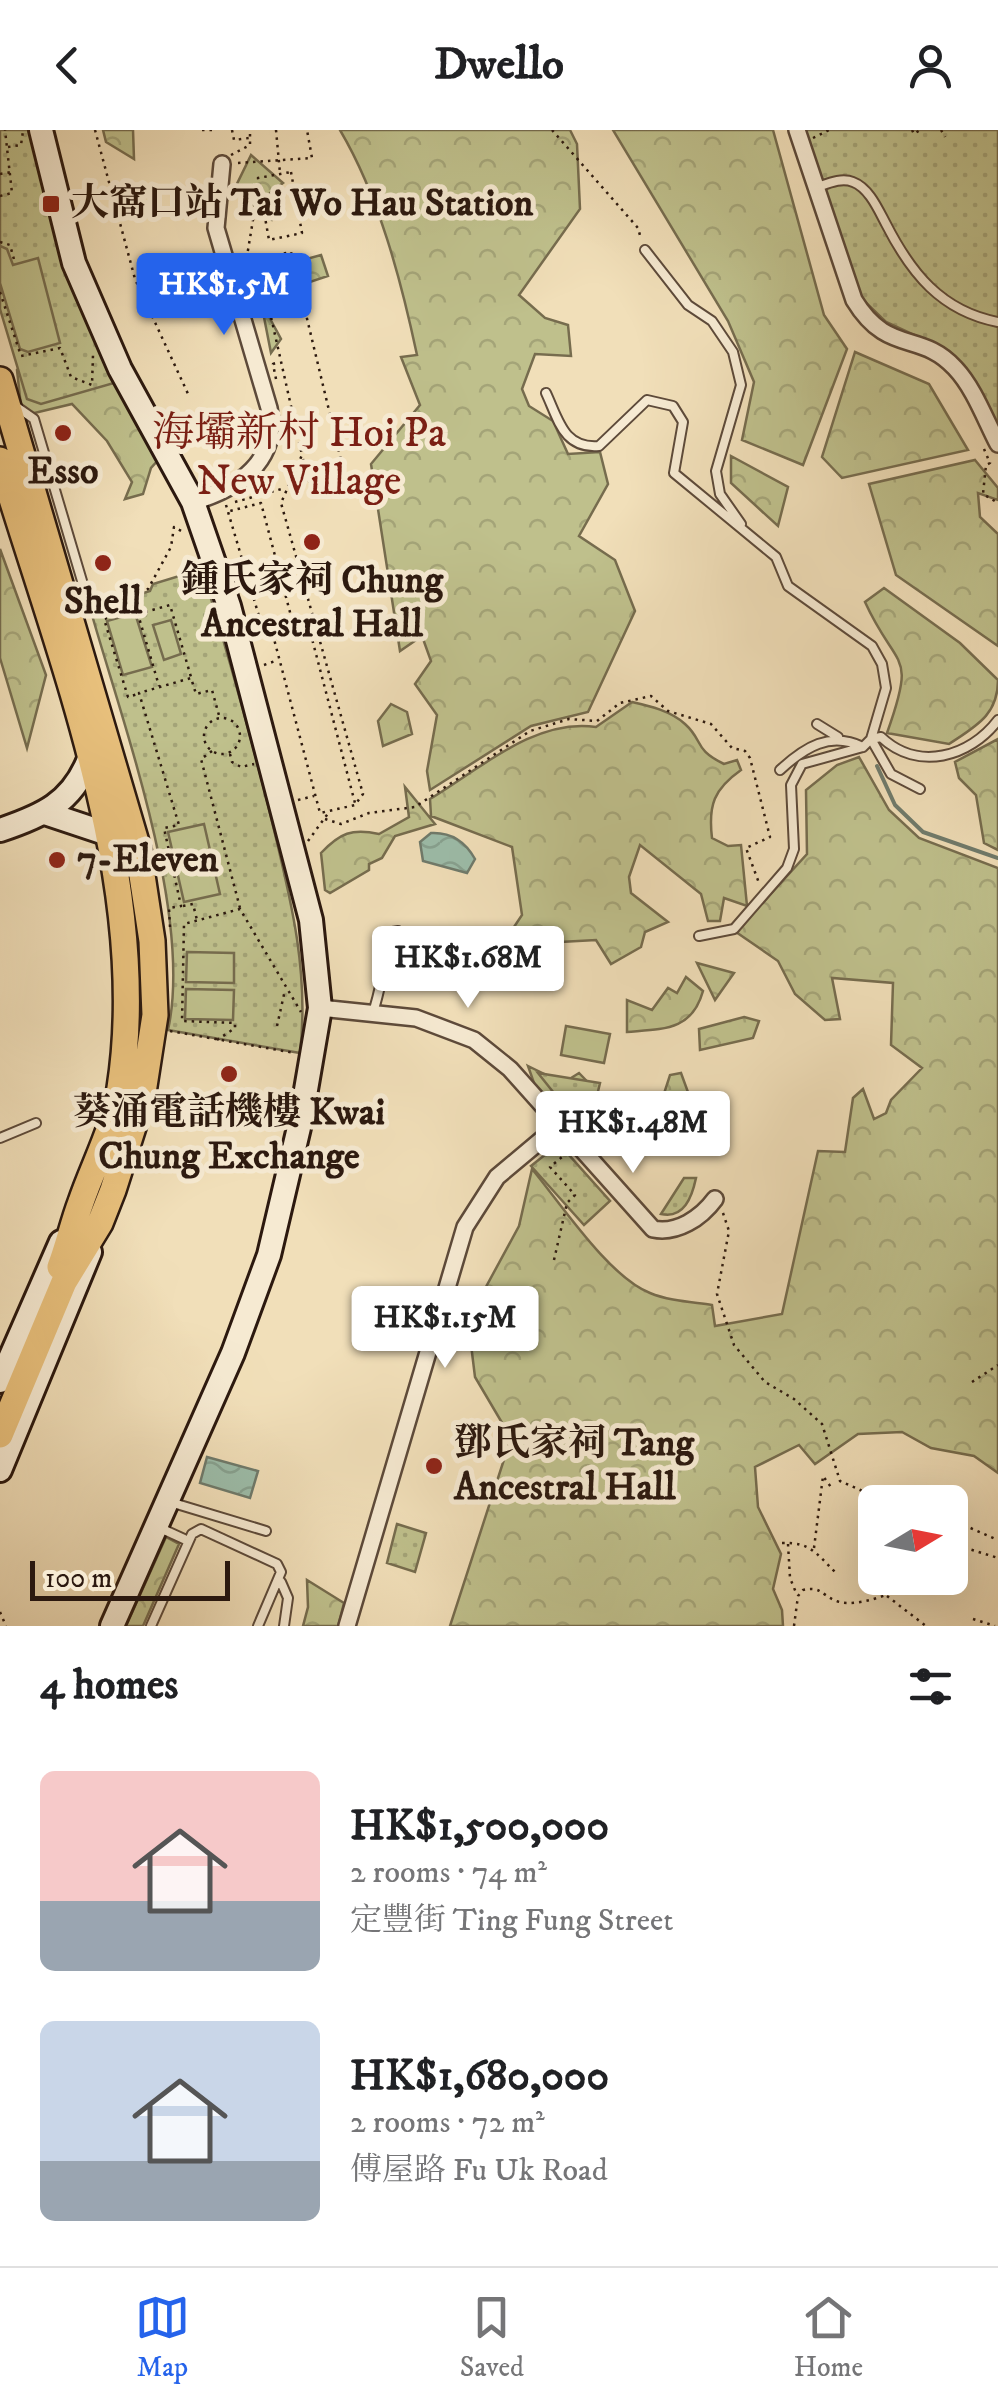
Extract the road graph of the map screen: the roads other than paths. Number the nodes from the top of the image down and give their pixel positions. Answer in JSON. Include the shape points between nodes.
{"nodes":[{"id":1,"x":41,"y":130,"type":"edge"},
{"id":2,"x":796,"y":130,"type":"edge"},
{"id":3,"x":229,"y":161,"type":"road end"},
{"id":4,"x":815,"y":188,"type":"junction"},
{"id":5,"x":645,"y":250,"type":"road end"},
{"id":6,"x":998,"y":322,"type":"edge"},
{"id":7,"x":3,"y":390,"type":"edge"},
{"id":8,"x":546,"y":393,"type":"dead end"},
{"id":9,"x":998,"y":444,"type":"edge"},
{"id":10,"x":0,"y":460,"type":"edge"},
{"id":11,"x":193,"y":502,"type":"junction"},
{"id":12,"x":749,"y":536,"type":"junction"},
{"id":13,"x":998,"y":720,"type":"edge"},
{"id":14,"x":817,"y":724,"type":"dead end"},
{"id":15,"x":841,"y":740,"type":"junction"},
{"id":16,"x":871,"y":740,"type":"junction"},
{"id":17,"x":864,"y":747,"type":"junction"},
{"id":18,"x":89,"y":759,"type":"junction"},
{"id":19,"x":780,"y":770,"type":"dead end"},
{"id":20,"x":920,"y":789,"type":"dead end"},
{"id":21,"x":48,"y":814,"type":"junction"},
{"id":22,"x":0,"y":830,"type":"edge"},
{"id":23,"x":108,"y":834,"type":"junction"},
{"id":24,"x":698,"y":936,"type":"dead end"},
{"id":25,"x":379,"y":958,"type":"junction"},
{"id":26,"x":394,"y":967,"type":"junction"},
{"id":27,"x":380,"y":984,"type":"junction"},
{"id":28,"x":373,"y":1013,"type":"junction"},
{"id":29,"x":314,"y":1015,"type":"junction"},
{"id":30,"x":36,"y":1123,"type":"dead end"},
{"id":31,"x":559,"y":1126,"type":"junction"},
{"id":32,"x":0,"y":1138,"type":"edge"},
{"id":33,"x":715,"y":1199,"type":"road end"},
{"id":34,"x":80,"y":1205,"type":"junction"},
{"id":35,"x":100,"y":1224,"type":"junction"},
{"id":36,"x":0,"y":1380,"type":"edge"},
{"id":37,"x":1,"y":1423,"type":"edge"},
{"id":38,"x":0,"y":1470,"type":"edge"},
{"id":39,"x":167,"y":1502,"type":"junction"},
{"id":40,"x":156,"y":1526,"type":"junction"},
{"id":41,"x":266,"y":1532,"type":"dead end"},
{"id":42,"x":184,"y":1539,"type":"dead end"},
{"id":43,"x":280,"y":1582,"type":"dead end"},
{"id":44,"x":112,"y":1626,"type":"edge"},
{"id":45,"x":151,"y":1626,"type":"edge"},
{"id":46,"x":258,"y":1626,"type":"edge"},
{"id":47,"x":284,"y":1626,"type":"edge"},
{"id":48,"x":347,"y":1626,"type":"edge"}],
"edges":[{"from":1,"to":11,"type":"street","via":[[63,225],[101,330]]},
{"from":2,"to":4,"type":"street"},
{"from":3,"to":11,"type":"street","via":[[216,228],[268,408],[269,443],[253,472]]},
{"from":4,"to":6,"type":"lane","via":[[856,182],[925,285],[958,310]]},
{"from":4,"to":9,"type":"street","via":[[868,323],[956,368]]},
{"from":5,"to":12,"type":"lane","via":[[733,352],[740,385],[716,471],[720,494]]},
{"from":7,"to":35,"type":"main road","via":[[81,615],[138,849],[154,971],[153,1036],[142,1099]]},
{"from":8,"to":12,"type":"lane","via":[[569,440],[581,448],[599,446],[647,400],[673,406],[683,422],[674,473]]},
{"from":10,"to":18,"type":"main road"},
{"from":11,"to":29,"type":"street","via":[[229,606],[311,920]]},
{"from":12,"to":16,"type":"lane","via":[[776,557],[788,586],[872,646],[886,688]]},
{"from":13,"to":16,"type":"lane","via":[[979,743],[949,756],[918,755],[880,737]]},
{"from":14,"to":15,"type":"lane"},
{"from":15,"to":17,"type":"lane"},
{"from":15,"to":19,"type":"lane","via":[[822,741]]},
{"from":16,"to":17,"type":"lane"},
{"from":16,"to":20,"type":"lane","via":[[891,774]]},
{"from":17,"to":24,"type":"lane","via":[[797,770],[791,785],[792,859],[734,929]]},
{"from":18,"to":21,"type":"street","via":[[81,780]]},
{"from":18,"to":23,"type":"main road"},
{"from":21,"to":22,"type":"street"},
{"from":21,"to":23,"type":"street"},
{"from":23,"to":34,"type":"main road","via":[[125,914],[128,1017],[120,1093]]},
{"from":25,"to":26,"type":"lane"},
{"from":25,"to":26,"type":"lane","via":[[382,936],[404,933],[412,954]]},
{"from":25,"to":27,"type":"lane"},
{"from":26,"to":27,"type":"lane"},
{"from":27,"to":28,"type":"lane"},
{"from":28,"to":29,"type":"street"},
{"from":28,"to":31,"type":"street","via":[[438,1023],[474,1040]]},
{"from":29,"to":39,"type":"street","via":[[270,1255]]},
{"from":30,"to":32,"type":"lane"},
{"from":31,"to":33,"type":"street","via":[[653,1230],[687,1223]]},
{"from":31,"to":48,"type":"street","via":[[497,1177],[465,1227]]},
{"from":34,"to":36,"type":"street"},
{"from":34,"to":37,"type":"main road"},
{"from":35,"to":37,"type":"main road","via":[[64,1282]]},
{"from":35,"to":38,"type":"street"},
{"from":39,"to":40,"type":"street"},
{"from":39,"to":41,"type":"lane"},
{"from":40,"to":42,"type":"lane"},
{"from":40,"to":44,"type":"street"},
{"from":43,"to":47,"type":"lane","via":[[288,1598]]},
{"from":45,"to":46,"type":"lane","via":[[192,1534],[201,1530],[277,1564],[281,1572]]}]}
